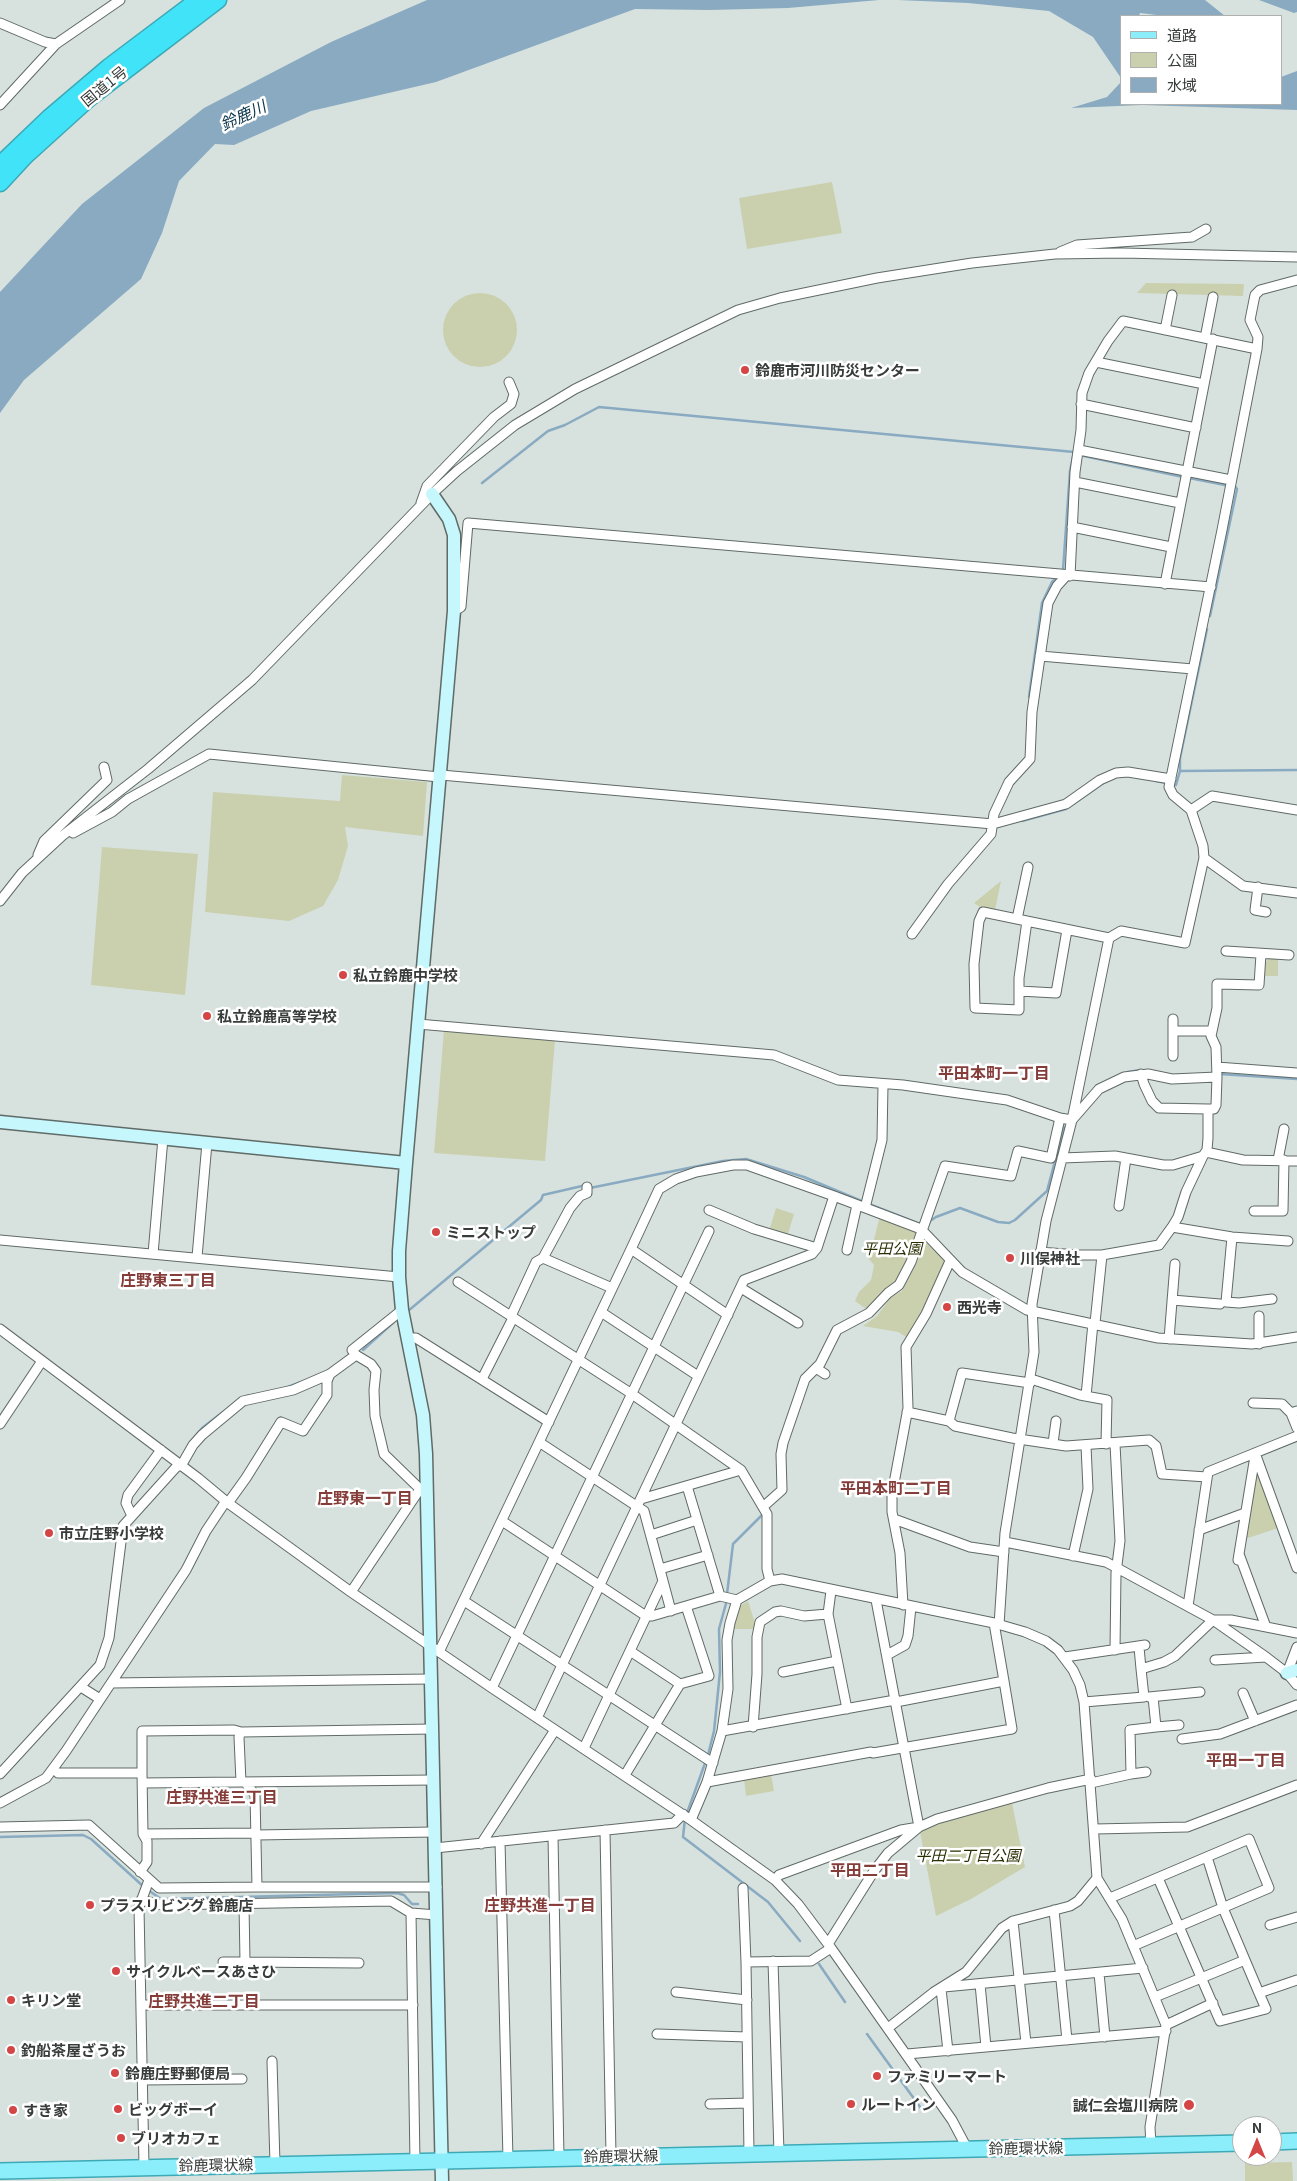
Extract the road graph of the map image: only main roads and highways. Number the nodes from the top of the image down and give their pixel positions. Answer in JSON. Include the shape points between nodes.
{"nodes":[{"id":1,"x":198,"y":0,"type":"edge"},
{"id":2,"x":218,"y":0,"type":"edge"},
{"id":3,"x":0,"y":165,"type":"edge"},
{"id":4,"x":0,"y":183,"type":"edge"},
{"id":5,"x":1297,"y":2141,"type":"edge"},
{"id":6,"x":1282,"y":2142,"type":"edge"},
{"id":7,"x":1232,"y":2143,"type":"edge"},
{"id":8,"x":0,"y":2171,"type":"edge"}],
"edges":[{"from":1,"to":3,"type":"highway","name":"国道1号","via":[[109,67]]},
{"from":2,"to":4,"type":"highway","name":"国道1号","via":[[88,99]]},
{"from":5,"to":6,"type":"main road"},
{"from":7,"to":8,"type":"main road","name":"鈴鹿環状線"}]}
